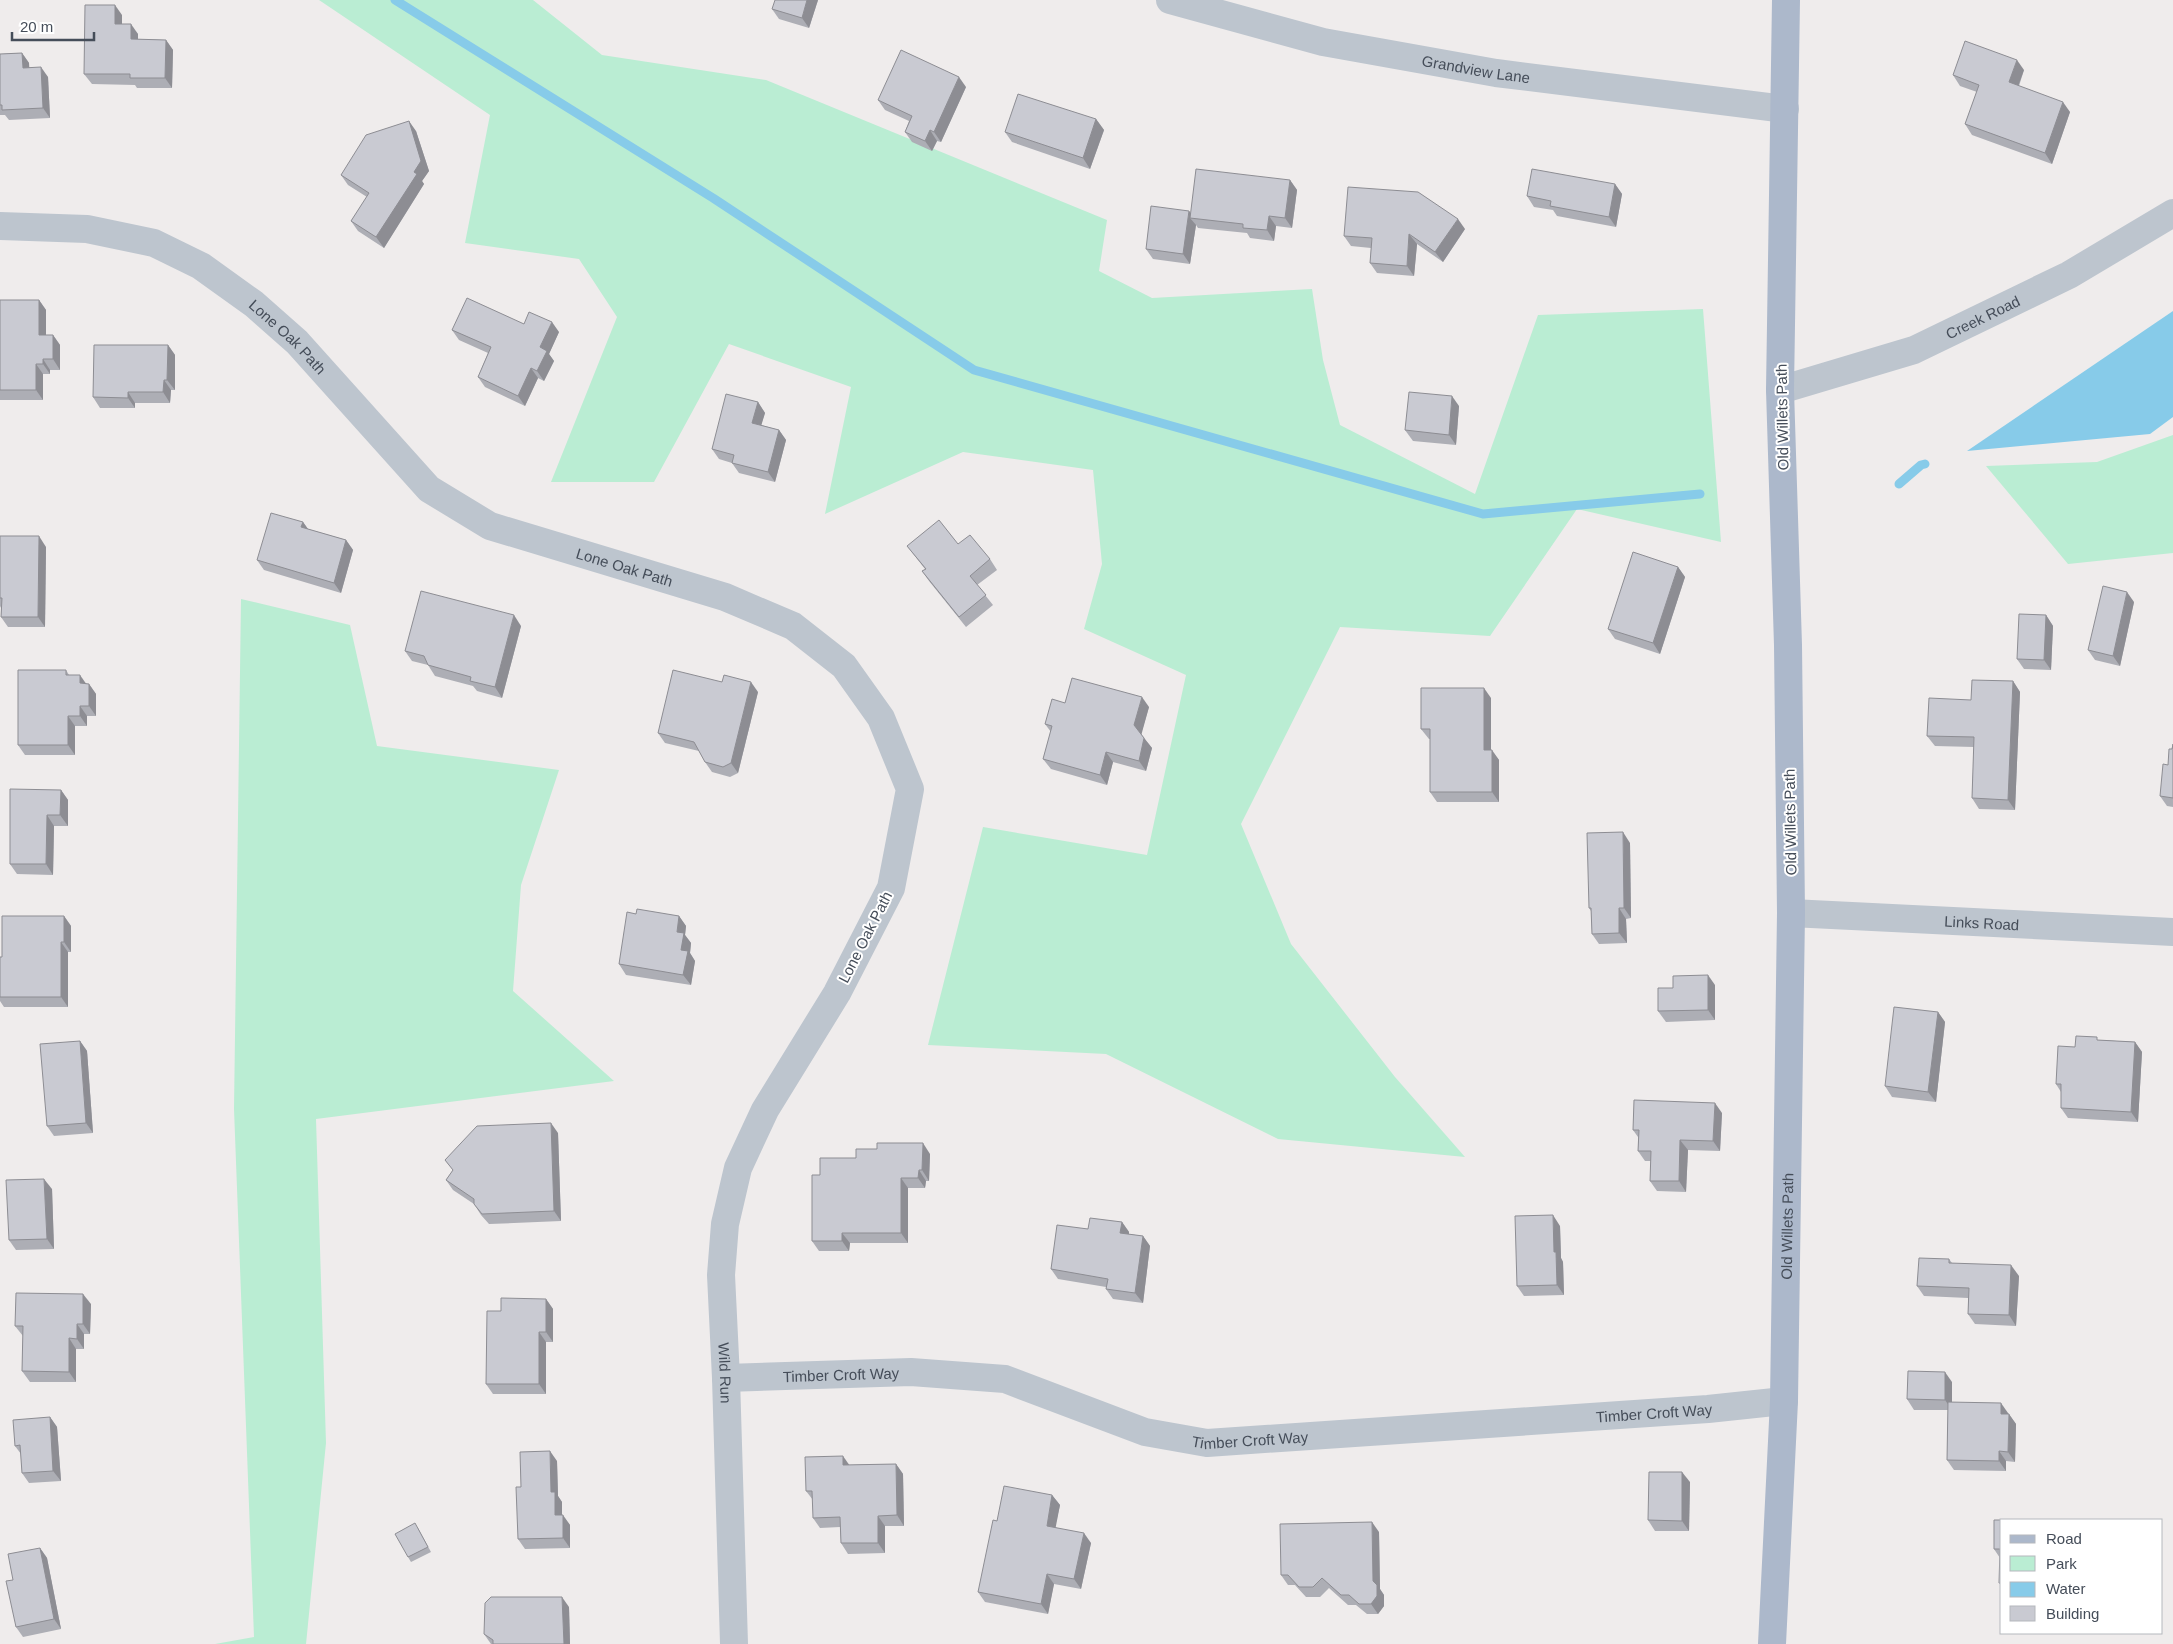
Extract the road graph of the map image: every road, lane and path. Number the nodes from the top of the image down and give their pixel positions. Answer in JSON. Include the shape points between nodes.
{"nodes":[{"id":1,"x":1170,"y":0,"type":"edge"},
{"id":2,"x":1786,"y":0,"type":"edge"},
{"id":3,"x":1785,"y":109,"type":"junction"},
{"id":4,"x":2173,"y":213,"type":"edge"},
{"id":5,"x":0,"y":226,"type":"edge"},
{"id":6,"x":1780,"y":390,"type":"junction"},
{"id":7,"x":1791,"y":913,"type":"junction"},
{"id":8,"x":2173,"y":932,"type":"edge"},
{"id":9,"x":765,"y":1110,"type":"joint"},
{"id":10,"x":726,"y":1378,"type":"junction"},
{"id":11,"x":1784,"y":1401,"type":"junction"},
{"id":12,"x":734,"y":1644,"type":"edge"},
{"id":13,"x":1772,"y":1644,"type":"edge"}],
"edges":[{"from":1,"to":3,"type":"street","name":"Grandview Lane","via":[[1323,42],[1496,73]]},
{"from":2,"to":3,"type":"main road","name":"Old Willets Path"},
{"from":3,"to":6,"type":"main road","name":"Old Willets Path"},
{"from":4,"to":6,"type":"street","name":"Creek Road","via":[[2069,274],[1914,350]]},
{"from":5,"to":9,"type":"street","name":"Lone Oak Path","via":[[87,229],[154,243],[201,266],[254,304],[297,342],[429,489],[490,526],[725,597],[793,626],[844,666],[881,718],[910,789],[891,888],[837,992]]},
{"from":6,"to":7,"type":"main road","name":"Old Willets Path","via":[[1788,645]]},
{"from":7,"to":8,"type":"street","name":"Links Road"},
{"from":7,"to":11,"type":"main road","name":"Old Willets Path"},
{"from":9,"to":10,"type":"street","name":"Wild Run","via":[[738,1168],[725,1224],[721,1275]]},
{"from":10,"to":11,"type":"street","name":"Timber Croft Way","via":[[911,1372],[1005,1379],[1145,1432],[1207,1444]]},
{"from":10,"to":12,"type":"street","name":"Wild Run"},
{"from":11,"to":13,"type":"main road","name":"Old Willets Path"}]}
